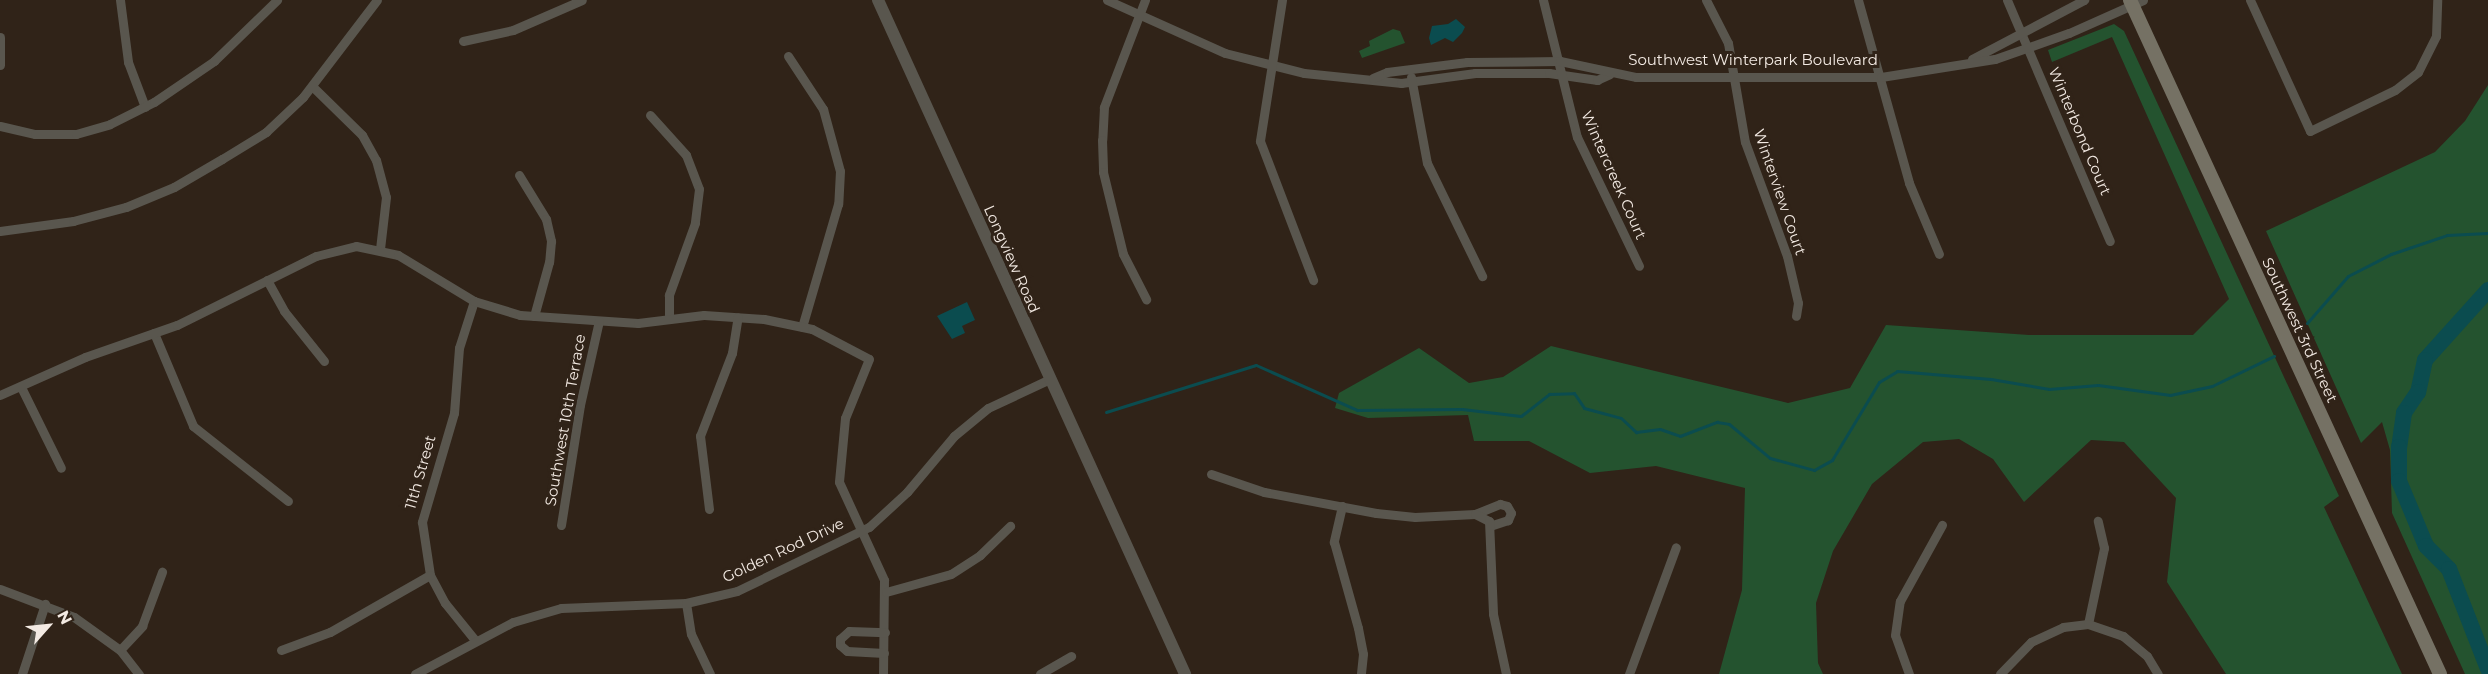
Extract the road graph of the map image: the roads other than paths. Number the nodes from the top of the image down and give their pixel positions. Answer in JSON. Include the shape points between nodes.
{"nodes":[{"id":1,"x":120,"y":0,"type":"edge"},
{"id":2,"x":277,"y":0,"type":"edge"},
{"id":3,"x":377,"y":0,"type":"edge"},
{"id":4,"x":1107,"y":0,"type":"edge"},
{"id":5,"x":1145,"y":0,"type":"edge"},
{"id":6,"x":1282,"y":0,"type":"edge"},
{"id":7,"x":1543,"y":0,"type":"edge"},
{"id":8,"x":1706,"y":0,"type":"edge"},
{"id":9,"x":1858,"y":0,"type":"edge"},
{"id":10,"x":2007,"y":0,"type":"edge"},
{"id":11,"x":2084,"y":0,"type":"edge"},
{"id":12,"x":2250,"y":0,"type":"edge"},
{"id":13,"x":2437,"y":0,"type":"edge"},
{"id":14,"x":576,"y":1,"type":"edge"},
{"id":15,"x":880,"y":1,"type":"edge"},
{"id":16,"x":2135,"y":1,"type":"edge"},
{"id":17,"x":1139,"y":17,"type":"junction"},
{"id":18,"x":2022,"y":33,"type":"junction"},
{"id":19,"x":0,"y":37,"type":"edge"},
{"id":20,"x":463,"y":41,"type":"dead end"},
{"id":21,"x":2028,"y":47,"type":"junction"},
{"id":22,"x":788,"y":56,"type":"dead end"},
{"id":23,"x":1560,"y":61,"type":"junction"},
{"id":24,"x":1968,"y":62,"type":"junction"},
{"id":25,"x":0,"y":65,"type":"edge"},
{"id":26,"x":1271,"y":66,"type":"junction"},
{"id":27,"x":1410,"y":69,"type":"junction"},
{"id":28,"x":1610,"y":74,"type":"junction"},
{"id":29,"x":1561,"y":75,"type":"junction"},
{"id":30,"x":1734,"y":77,"type":"junction"},
{"id":31,"x":1881,"y":77,"type":"junction"},
{"id":32,"x":1373,"y":78,"type":"junction"},
{"id":33,"x":1412,"y":81,"type":"junction"},
{"id":34,"x":312,"y":86,"type":"junction"},
{"id":35,"x":145,"y":107,"type":"junction"},
{"id":36,"x":650,"y":115,"type":"dead end"},
{"id":37,"x":0,"y":126,"type":"edge"},
{"id":38,"x":519,"y":175,"type":"dead end"},
{"id":39,"x":0,"y":231,"type":"edge"},
{"id":40,"x":2110,"y":241,"type":"dead end"},
{"id":41,"x":380,"y":249,"type":"junction"},
{"id":42,"x":1939,"y":254,"type":"dead end"},
{"id":43,"x":1639,"y":266,"type":"dead end"},
{"id":44,"x":1482,"y":276,"type":"dead end"},
{"id":45,"x":267,"y":280,"type":"junction"},
{"id":46,"x":1313,"y":280,"type":"dead end"},
{"id":47,"x":1146,"y":299,"type":"dead end"},
{"id":48,"x":474,"y":301,"type":"junction"},
{"id":49,"x":534,"y":316,"type":"junction"},
{"id":50,"x":1796,"y":316,"type":"dead end"},
{"id":51,"x":738,"y":317,"type":"junction"},
{"id":52,"x":669,"y":319,"type":"junction"},
{"id":53,"x":599,"y":321,"type":"junction"},
{"id":54,"x":802,"y":327,"type":"junction"},
{"id":55,"x":154,"y":333,"type":"junction"},
{"id":56,"x":324,"y":362,"type":"dead end"},
{"id":57,"x":1050,"y":379,"type":"junction"},
{"id":58,"x":21,"y":387,"type":"junction"},
{"id":59,"x":0,"y":395,"type":"edge"},
{"id":60,"x":61,"y":468,"type":"dead end"},
{"id":61,"x":1211,"y":474,"type":"dead end"},
{"id":62,"x":288,"y":501,"type":"dead end"},
{"id":63,"x":1342,"y":506,"type":"junction"},
{"id":64,"x":709,"y":509,"type":"dead end"},
{"id":65,"x":1475,"y":514,"type":"junction"},
{"id":66,"x":2098,"y":521,"type":"dead end"},
{"id":67,"x":561,"y":525,"type":"dead end"},
{"id":68,"x":1942,"y":525,"type":"dead end"},
{"id":69,"x":1010,"y":526,"type":"dead end"},
{"id":70,"x":1490,"y":526,"type":"junction"},
{"id":71,"x":861,"y":531,"type":"junction"},
{"id":72,"x":1676,"y":547,"type":"dead end"},
{"id":73,"x":162,"y":572,"type":"dead end"},
{"id":74,"x":430,"y":575,"type":"junction"},
{"id":75,"x":0,"y":589,"type":"edge"},
{"id":76,"x":886,"y":592,"type":"junction"},
{"id":77,"x":686,"y":603,"type":"junction"},
{"id":78,"x":45,"y":604,"type":"junction"},
{"id":79,"x":2088,"y":624,"type":"junction"},
{"id":80,"x":885,"y":632,"type":"junction"},
{"id":81,"x":476,"y":640,"type":"junction"},
{"id":82,"x":120,"y":650,"type":"junction"},
{"id":83,"x":281,"y":650,"type":"dead end"},
{"id":84,"x":884,"y":653,"type":"junction"},
{"id":85,"x":1071,"y":656,"type":"dead end"},
{"id":86,"x":22,"y":674,"type":"edge"},
{"id":87,"x":139,"y":674,"type":"edge"},
{"id":88,"x":415,"y":674,"type":"edge"},
{"id":89,"x":710,"y":674,"type":"edge"},
{"id":90,"x":883,"y":674,"type":"edge"},
{"id":91,"x":1040,"y":674,"type":"edge"},
{"id":92,"x":1185,"y":674,"type":"edge"},
{"id":93,"x":1361,"y":674,"type":"edge"},
{"id":94,"x":1506,"y":674,"type":"edge"},
{"id":95,"x":1629,"y":674,"type":"edge"},
{"id":96,"x":1909,"y":674,"type":"edge"},
{"id":97,"x":2000,"y":674,"type":"edge"},
{"id":98,"x":2158,"y":674,"type":"edge"},
{"id":99,"x":2440,"y":674,"type":"edge"}],
"edges":[{"from":1,"to":35,"type":"street","via":[[128,63]]},
{"from":2,"to":35,"type":"street","via":[[214,62]]},
{"from":3,"to":34,"type":"street"},
{"from":4,"to":17,"type":"street","name":"Southwest Winterpark Boulevard"},
{"from":5,"to":17,"type":"street"},
{"from":6,"to":26,"type":"street"},
{"from":7,"to":23,"type":"street","name":"Wintercreek Court"},
{"from":8,"to":30,"type":"street","name":"Winterview Court","via":[[1724,31]]},
{"from":9,"to":31,"type":"street"},
{"from":10,"to":18,"type":"street","name":"Winterbond Court"},
{"from":11,"to":18,"type":"street","name":"Southwest Winterpark Boulevard"},
{"from":12,"to":13,"type":"street","via":[[2310,131],[2395,90],[2418,72],[2436,36]]},
{"from":14,"to":20,"type":"street","via":[[513,30]]},
{"from":15,"to":57,"type":"street","name":"Longview Road"},
{"from":16,"to":21,"type":"street","name":"Southwest Winterpark Boulevard"},
{"from":16,"to":99,"type":"main road","name":"Southwest 3rd Street"},
{"from":17,"to":26,"type":"street","name":"Southwest Winterpark Boulevard","via":[[1225,53]]},
{"from":17,"to":47,"type":"street","via":[[1104,106],[1102,149],[1103,172],[1123,254]]},
{"from":18,"to":21,"type":"street","name":"Winterbond Court"},
{"from":18,"to":24,"type":"street","name":"Southwest Winterpark Boulevard"},
{"from":19,"to":25,"type":"street"},
{"from":21,"to":24,"type":"street","name":"Southwest Winterpark Boulevard","via":[[1995,59]]},
{"from":21,"to":40,"type":"street","name":"Winterbond Court"},
{"from":22,"to":54,"type":"street","via":[[823,109],[840,171],[838,204]]},
{"from":23,"to":27,"type":"street","name":"Southwest Winterpark Boulevard","via":[[1467,62]]},
{"from":23,"to":28,"type":"street","name":"Southwest Winterpark Boulevard","via":[[1597,66]]},
{"from":23,"to":29,"type":"street","name":"Wintercreek Court"},
{"from":24,"to":31,"type":"street","name":"Southwest Winterpark Boulevard"},
{"from":26,"to":32,"type":"street","name":"Southwest Winterpark Boulevard","via":[[1336,77]]},
{"from":26,"to":46,"type":"street","via":[[1260,141]]},
{"from":27,"to":32,"type":"street","name":"Southwest Winterpark Boulevard"},
{"from":27,"to":33,"type":"street"},
{"from":28,"to":29,"type":"street","name":"Southwest Winterpark Boulevard","via":[[1597,80]]},
{"from":28,"to":30,"type":"street","name":"Southwest Winterpark Boulevard"},
{"from":29,"to":33,"type":"street","name":"Southwest Winterpark Boulevard","via":[[1475,73]]},
{"from":29,"to":43,"type":"street","name":"Wintercreek Court","via":[[1577,137]]},
{"from":30,"to":31,"type":"street","name":"Southwest Winterpark Boulevard"},
{"from":30,"to":50,"type":"street","name":"Winterview Court","via":[[1745,142],[1787,256],[1798,303]]},
{"from":31,"to":42,"type":"street","via":[[1909,183]]},
{"from":32,"to":33,"type":"street","name":"Southwest Winterpark Boulevard"},
{"from":33,"to":44,"type":"street","via":[[1427,163]]},
{"from":34,"to":39,"type":"street","via":[[266,132],[174,187],[126,207],[73,221]]},
{"from":34,"to":41,"type":"street","via":[[362,135],[376,160],[386,197]]},
{"from":35,"to":37,"type":"street","via":[[110,124],[76,134],[35,134]]},
{"from":36,"to":52,"type":"street","via":[[686,155],[699,189],[696,223],[669,295]]},
{"from":38,"to":49,"type":"street","via":[[546,219],[551,241]]},
{"from":41,"to":45,"type":"street","via":[[336,248]]},
{"from":41,"to":48,"type":"street","via":[[398,255]]},
{"from":45,"to":55,"type":"street"},
{"from":45,"to":56,"type":"street","via":[[284,311]]},
{"from":48,"to":49,"type":"street"},
{"from":48,"to":74,"type":"street","name":"11th Street","via":[[459,348],[454,414],[422,522]]},
{"from":49,"to":53,"type":"street"},
{"from":51,"to":52,"type":"street"},
{"from":51,"to":54,"type":"street"},
{"from":51,"to":64,"type":"street","via":[[732,353],[700,436]]},
{"from":52,"to":53,"type":"street"},
{"from":53,"to":67,"type":"street","name":"Southwest 10th Terrace","via":[[580,405]]},
{"from":54,"to":71,"type":"street","via":[[869,359],[851,399],[839,452],[839,482]]},
{"from":55,"to":58,"type":"street","via":[[85,357]]},
{"from":55,"to":62,"type":"street","via":[[193,426]]},
{"from":57,"to":71,"type":"street","name":"Golden Rod Drive","via":[[988,408],[954,436],[907,492]]},
{"from":57,"to":92,"type":"street","name":"Longview Road"},
{"from":58,"to":59,"type":"street"},
{"from":58,"to":60,"type":"street"},
{"from":61,"to":63,"type":"street","via":[[1264,492]]},
{"from":63,"to":65,"type":"street","via":[[1415,517]]},
{"from":63,"to":93,"type":"street","via":[[1334,543],[1358,628],[1363,654]]},
{"from":65,"to":70,"type":"street","via":[[1485,516]]},
{"from":65,"to":70,"type":"street","via":[[1500,504],[1507,506],[1511,513],[1508,520]]},
{"from":66,"to":79,"type":"street","via":[[2104,549]]},
{"from":68,"to":96,"type":"street","via":[[1900,601],[1895,635]]},
{"from":69,"to":76,"type":"street","via":[[980,555],[951,574]]},
{"from":70,"to":94,"type":"street","via":[[1491,593]]},
{"from":71,"to":76,"type":"street","via":[[880,566]]},
{"from":71,"to":77,"type":"street","name":"Golden Rod Drive","via":[[737,591]]},
{"from":72,"to":95,"type":"street"},
{"from":73,"to":82,"type":"street","via":[[142,626]]},
{"from":74,"to":81,"type":"street","name":"11th Street","via":[[445,603]]},
{"from":74,"to":83,"type":"street","via":[[330,632]]},
{"from":75,"to":78,"type":"street"},
{"from":76,"to":80,"type":"street"},
{"from":77,"to":81,"type":"street","name":"Golden Rod Drive","via":[[561,608],[513,622]]},
{"from":77,"to":89,"type":"street","via":[[692,634]]},
{"from":78,"to":82,"type":"street","via":[[74,617]]},
{"from":78,"to":86,"type":"street"},
{"from":79,"to":97,"type":"street","via":[[2063,627],[2031,642]]},
{"from":79,"to":98,"type":"street","via":[[2123,636],[2147,656]]},
{"from":80,"to":84,"type":"street"},
{"from":80,"to":84,"type":"street","via":[[849,631],[840,639],[840,645],[847,651]]},
{"from":81,"to":88,"type":"street","name":"Golden Rod Drive"},
{"from":82,"to":87,"type":"street"},
{"from":84,"to":90,"type":"street"},
{"from":85,"to":91,"type":"street"}]}
